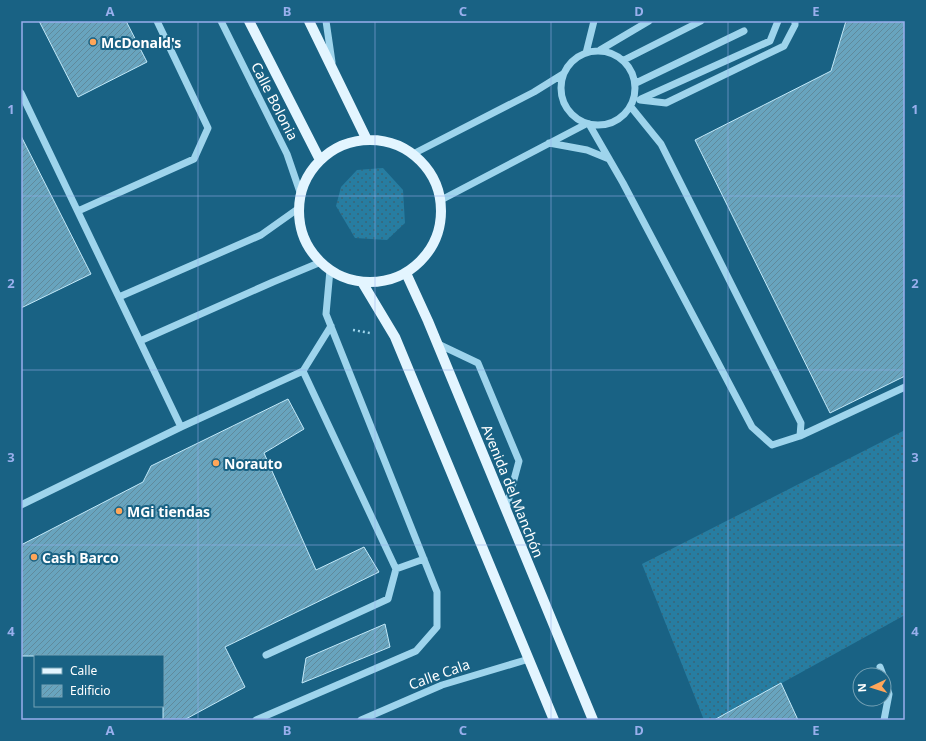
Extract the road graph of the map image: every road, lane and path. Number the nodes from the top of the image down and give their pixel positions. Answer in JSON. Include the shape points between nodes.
{"nodes":[{"id":1,"x":157,"y":21,"type":"edge"},
{"id":2,"x":221,"y":21,"type":"edge"},
{"id":3,"x":249,"y":21,"type":"edge"},
{"id":4,"x":309,"y":21,"type":"edge"},
{"id":5,"x":326,"y":21,"type":"edge"},
{"id":6,"x":594,"y":21,"type":"edge"},
{"id":7,"x":649,"y":21,"type":"edge"},
{"id":8,"x":701,"y":21,"type":"edge"},
{"id":9,"x":778,"y":21,"type":"edge"},
{"id":10,"x":795,"y":21,"type":"edge"},
{"id":11,"x":642,"y":24,"type":"edge"},
{"id":12,"x":744,"y":31,"type":"dead end"},
{"id":13,"x":600,"y":50,"type":"junction"},
{"id":14,"x":586,"y":53,"type":"junction"},
{"id":15,"x":624,"y":60,"type":"junction"},
{"id":16,"x":333,"y":70,"type":"junction"},
{"id":17,"x":563,"y":74,"type":"junction"},
{"id":18,"x":636,"y":83,"type":"junction"},
{"id":19,"x":21,"y":93,"type":"edge"},
{"id":20,"x":635,"y":103,"type":"junction"},
{"id":21,"x":588,"y":124,"type":"junction"},
{"id":22,"x":367,"y":140,"type":"junction"},
{"id":23,"x":550,"y":143,"type":"junction"},
{"id":24,"x":412,"y":154,"type":"junction"},
{"id":25,"x":609,"y":159,"type":"junction"},
{"id":26,"x":320,"y":160,"type":"junction"},
{"id":27,"x":301,"y":196,"type":"junction"},
{"id":28,"x":440,"y":200,"type":"junction"},
{"id":29,"x":299,"y":208,"type":"junction"},
{"id":30,"x":78,"y":211,"type":"junction"},
{"id":31,"x":321,"y":262,"type":"junction"},
{"id":32,"x":330,"y":270,"type":"junction"},
{"id":33,"x":406,"y":273,"type":"junction"},
{"id":34,"x":362,"y":282,"type":"junction"},
{"id":35,"x":119,"y":297,"type":"junction"},
{"id":36,"x":331,"y":326,"type":"junction"},
{"id":37,"x":140,"y":341,"type":"junction"},
{"id":38,"x":438,"y":344,"type":"junction"},
{"id":39,"x":303,"y":371,"type":"junction"},
{"id":40,"x":905,"y":387,"type":"edge"},
{"id":41,"x":181,"y":427,"type":"junction"},
{"id":42,"x":800,"y":436,"type":"junction"},
{"id":43,"x":21,"y":505,"type":"edge"},
{"id":44,"x":506,"y":509,"type":"junction"},
{"id":45,"x":424,"y":559,"type":"junction"},
{"id":46,"x":396,"y":569,"type":"junction"},
{"id":47,"x":266,"y":655,"type":"dead end"},
{"id":48,"x":529,"y":659,"type":"junction"},
{"id":49,"x":886,"y":707,"type":"edge"},
{"id":50,"x":256,"y":720,"type":"edge"},
{"id":51,"x":361,"y":720,"type":"edge"},
{"id":52,"x":554,"y":720,"type":"edge"},
{"id":53,"x":593,"y":720,"type":"edge"},
{"id":54,"x":884,"y":720,"type":"edge"}],
"edges":[{"from":1,"to":30,"type":"street","via":[[208,128],[194,159]]},
{"from":2,"to":27,"type":"street","name":"Calle Bolonia","via":[[287,154]]},
{"from":3,"to":26,"type":"main road"},
{"from":4,"to":16,"type":"main road"},
{"from":5,"to":16,"type":"street"},
{"from":6,"to":14,"type":"street"},
{"from":7,"to":11,"type":"street"},
{"from":8,"to":15,"type":"street"},
{"from":9,"to":20,"type":"street","via":[[770,41]]},
{"from":10,"to":20,"type":"street","via":[[784,46],[666,103]]},
{"from":11,"to":13,"type":"street"},
{"from":12,"to":18,"type":"street"},
{"from":13,"to":14,"type":"street"},
{"from":13,"to":15,"type":"street"},
{"from":14,"to":17,"type":"street","via":[[572,61]]},
{"from":15,"to":18,"type":"street","via":[[632,71]]},
{"from":16,"to":22,"type":"main road"},
{"from":17,"to":21,"type":"street","via":[[562,98],[567,109],[575,118]]},
{"from":17,"to":24,"type":"street","via":[[534,92]]},
{"from":18,"to":20,"type":"street"},
{"from":19,"to":30,"type":"street"},
{"from":20,"to":21,"type":"street","via":[[617,121],[599,126]]},
{"from":20,"to":42,"type":"street","via":[[662,144],[801,423]]},
{"from":21,"to":23,"type":"street"},
{"from":21,"to":25,"type":"street"},
{"from":22,"to":24,"type":"main road","via":[[391,143]]},
{"from":22,"to":26,"type":"main road","via":[[350,143]]},
{"from":23,"to":25,"type":"street","via":[[587,150]]},
{"from":23,"to":28,"type":"street"},
{"from":24,"to":28,"type":"main road","via":[[426,167],[435,182]]},
{"from":25,"to":42,"type":"street","via":[[752,427],[772,445]]},
{"from":26,"to":27,"type":"main road","via":[[308,177]]},
{"from":27,"to":29,"type":"main road"},
{"from":28,"to":33,"type":"main road","via":[[441,221],[435,242],[423,260]]},
{"from":29,"to":31,"type":"main road","via":[[305,238]]},
{"from":29,"to":35,"type":"street","via":[[261,235]]},
{"from":30,"to":35,"type":"street"},
{"from":31,"to":32,"type":"main road"},
{"from":31,"to":37,"type":"street"},
{"from":32,"to":34,"type":"main road"},
{"from":32,"to":36,"type":"street","via":[[326,314]]},
{"from":33,"to":34,"type":"main road","via":[[385,281]]},
{"from":33,"to":38,"type":"main road","name":"Avenida del Manchón"},
{"from":34,"to":48,"type":"main road","via":[[395,337]]},
{"from":35,"to":37,"type":"street"},
{"from":36,"to":39,"type":"street"},
{"from":36,"to":45,"type":"street"},
{"from":37,"to":41,"type":"street"},
{"from":38,"to":44,"type":"main road","name":"Avenida del Manchón"},
{"from":38,"to":44,"type":"street","via":[[478,363],[519,461]]},
{"from":39,"to":41,"type":"street"},
{"from":39,"to":46,"type":"street"},
{"from":40,"to":42,"type":"street"},
{"from":41,"to":43,"type":"street"},
{"from":44,"to":53,"type":"main road","name":"Avenida del Manchón"},
{"from":45,"to":46,"type":"street"},
{"from":45,"to":50,"type":"street","via":[[437,592],[437,627],[416,650]]},
{"from":46,"to":47,"type":"street","via":[[388,599]]},
{"from":48,"to":51,"type":"street","name":"Calle Cala","via":[[442,685]]},
{"from":48,"to":52,"type":"main road"},
{"from":49,"to":54,"type":"street"}]}
